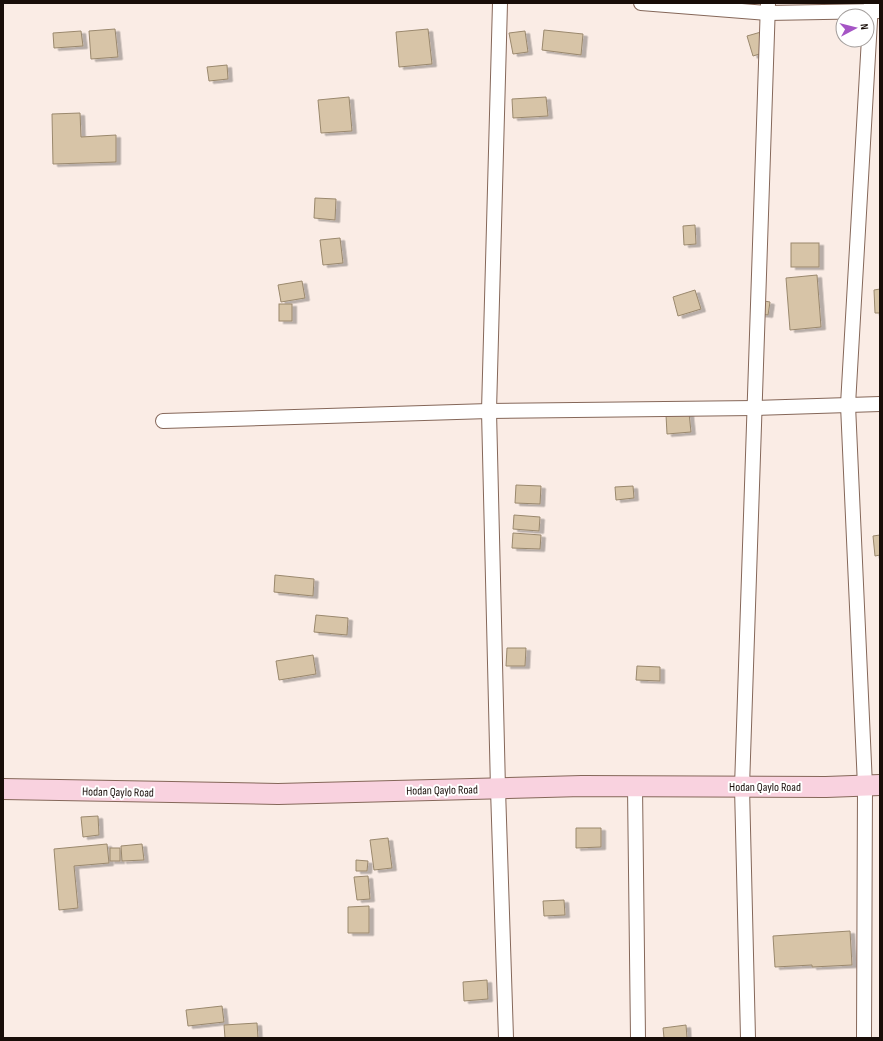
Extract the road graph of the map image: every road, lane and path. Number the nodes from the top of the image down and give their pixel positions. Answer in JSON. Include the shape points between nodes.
{"nodes":[{"id":1,"x":500,"y":3,"type":"edge"},
{"id":2,"x":641,"y":3,"type":"edge"},
{"id":3,"x":768,"y":8,"type":"edge"},
{"id":4,"x":835,"y":9,"type":"edge"},
{"id":5,"x":871,"y":48,"type":"edge"},
{"id":6,"x":880,"y":404,"type":"edge"},
{"id":7,"x":848,"y":405,"type":"junction"},
{"id":8,"x":755,"y":408,"type":"junction"},
{"id":9,"x":489,"y":411,"type":"junction"},
{"id":10,"x":163,"y":421,"type":"dead end"},
{"id":11,"x":873,"y":786,"type":"edge"},
{"id":12,"x":635,"y":787,"type":"junction"},
{"id":13,"x":742,"y":787,"type":"junction"},
{"id":14,"x":498,"y":789,"type":"junction"},
{"id":15,"x":3,"y":790,"type":"edge"},
{"id":16,"x":506,"y":1038,"type":"edge"},
{"id":17,"x":638,"y":1038,"type":"edge"},
{"id":18,"x":748,"y":1038,"type":"edge"},
{"id":19,"x":864,"y":1038,"type":"edge"}],
"edges":[{"from":1,"to":9,"type":"street"},
{"from":2,"to":3,"type":"street"},
{"from":3,"to":4,"type":"street"},
{"from":3,"to":8,"type":"street"},
{"from":5,"to":7,"type":"street"},
{"from":6,"to":7,"type":"street"},
{"from":7,"to":8,"type":"street"},
{"from":7,"to":11,"type":"street"},
{"from":8,"to":9,"type":"street"},
{"from":8,"to":13,"type":"street"},
{"from":9,"to":10,"type":"street"},
{"from":9,"to":14,"type":"street"},
{"from":11,"to":13,"type":"street","name":"Hodan Qaylo Road"},
{"from":11,"to":19,"type":"street"},
{"from":12,"to":13,"type":"street","name":"Hodan Qaylo Road"},
{"from":12,"to":14,"type":"street","name":"Hodan Qaylo Road"},
{"from":12,"to":17,"type":"street"},
{"from":13,"to":18,"type":"street"},
{"from":14,"to":15,"type":"street","name":"Hodan Qaylo Road","via":[[278,794]]},
{"from":14,"to":16,"type":"street"}]}
